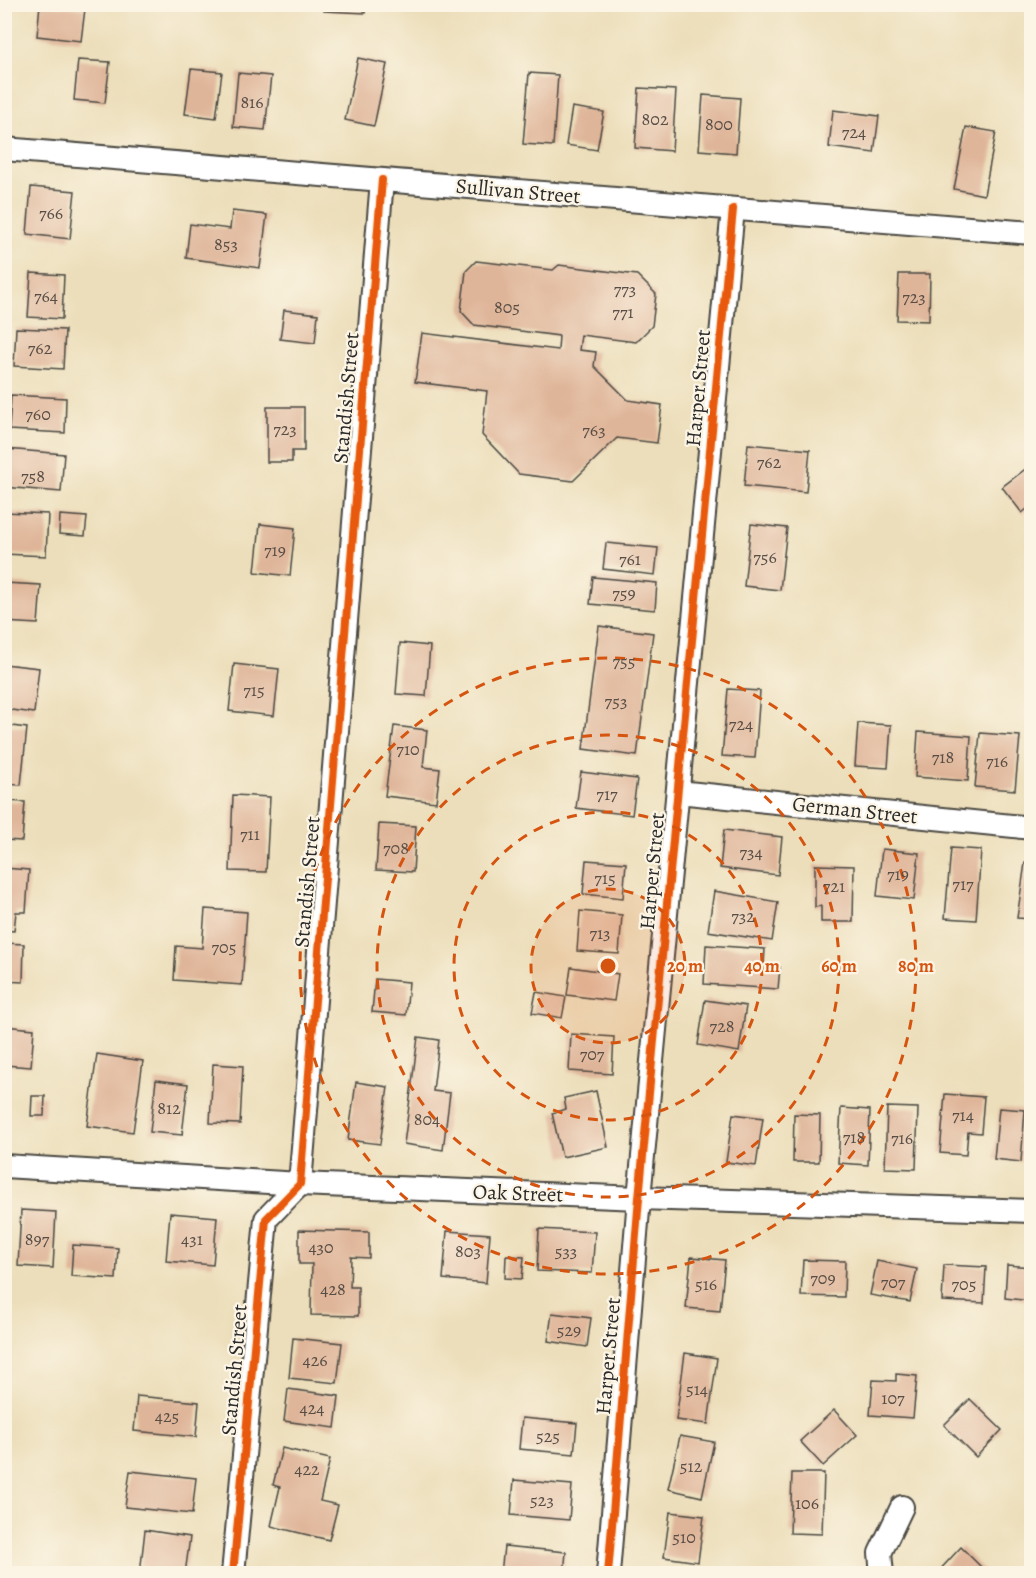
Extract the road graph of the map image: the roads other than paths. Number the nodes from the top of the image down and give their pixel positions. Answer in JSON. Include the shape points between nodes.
{"nodes":[{"id":1,"x":4,"y":149,"type":"edge"},
{"id":2,"x":382,"y":180,"type":"junction"},
{"id":3,"x":733,"y":209,"type":"junction"},
{"id":4,"x":1032,"y":233,"type":"edge"},
{"id":5,"x":678,"y":792,"type":"junction"},
{"id":6,"x":1032,"y":828,"type":"edge"},
{"id":7,"x":4,"y":1166,"type":"edge"},
{"id":8,"x":300,"y":1184,"type":"junction"},
{"id":9,"x":639,"y":1198,"type":"junction"},
{"id":10,"x":1032,"y":1211,"type":"edge"},
{"id":11,"x":902,"y":1507,"type":"dead end"},
{"id":12,"x":233,"y":1574,"type":"edge"},
{"id":13,"x":608,"y":1574,"type":"edge"},
{"id":14,"x":882,"y":1574,"type":"edge"}],
"edges":[{"from":1,"to":2,"type":"street","name":"Sullivan Street"},
{"from":2,"to":3,"type":"street","name":"Sullivan Street"},
{"from":2,"to":8,"type":"street","name":"Standish Street"},
{"from":3,"to":4,"type":"street","name":"Sullivan Street"},
{"from":3,"to":5,"type":"street","name":"Harper Street"},
{"from":5,"to":6,"type":"street","name":"German Street"},
{"from":5,"to":9,"type":"street","name":"Harper Street"},
{"from":7,"to":8,"type":"street","name":"Oak Street"},
{"from":8,"to":9,"type":"street","name":"Oak Street"},
{"from":8,"to":12,"type":"street","name":"Standish Street","via":[[266,1219]]},
{"from":9,"to":10,"type":"street","name":"Oak Street"},
{"from":9,"to":13,"type":"street","name":"Harper Street"},
{"from":11,"to":14,"type":"street","via":[[880,1552]]}]}
